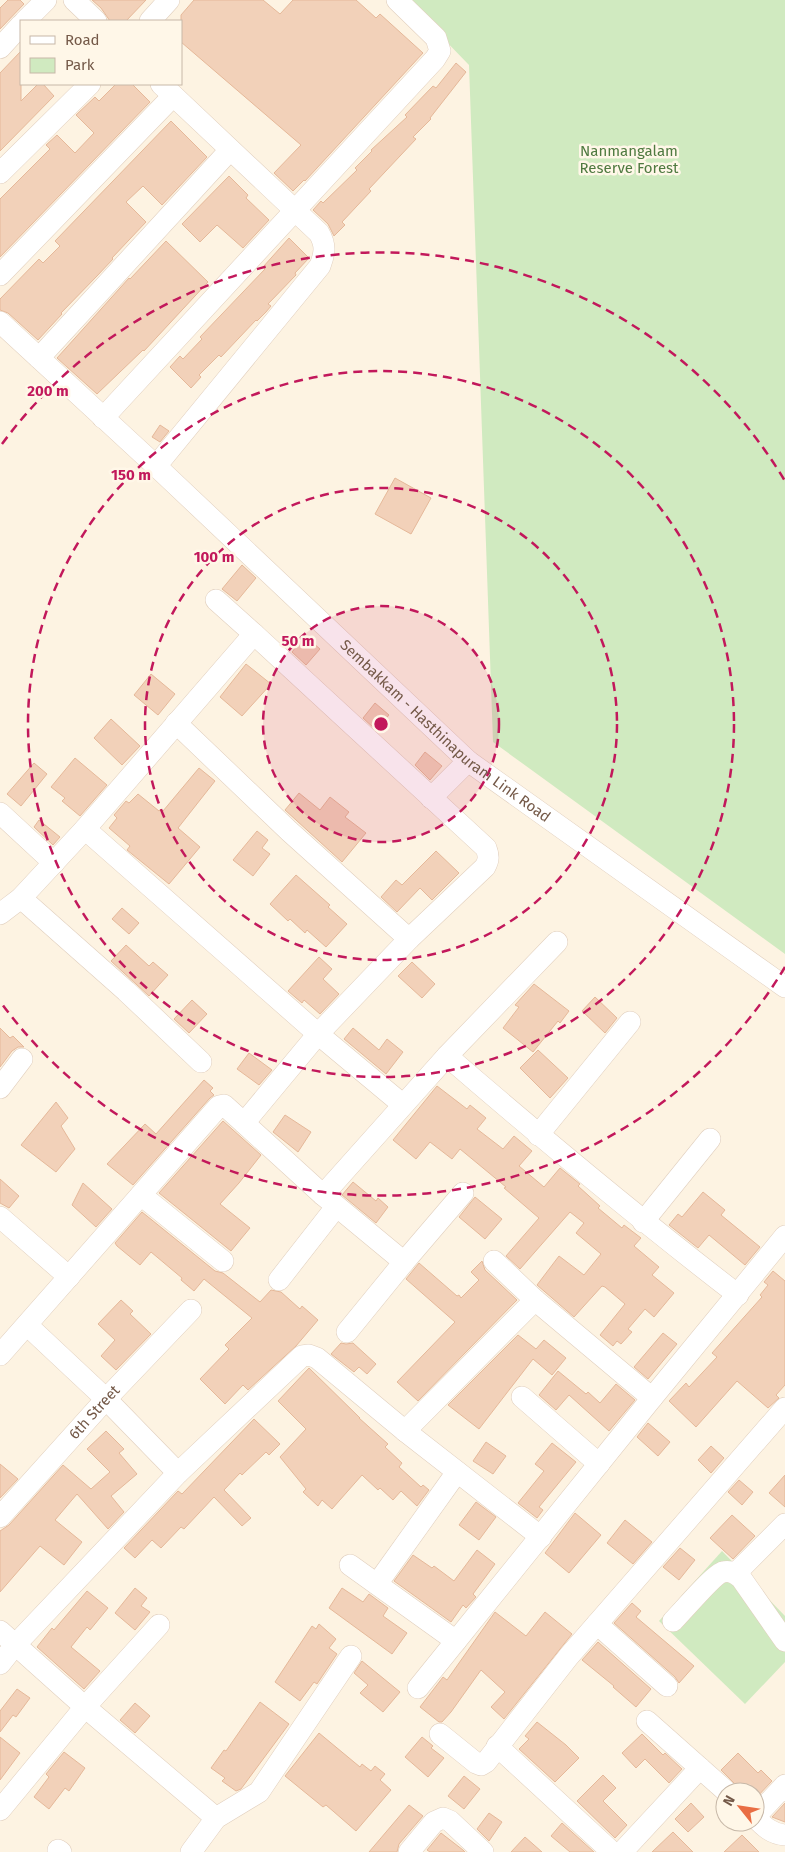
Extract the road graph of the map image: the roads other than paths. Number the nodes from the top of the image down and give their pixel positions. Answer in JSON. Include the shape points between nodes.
{"nodes":[{"id":1,"x":46,"y":0,"type":"edge"},
{"id":2,"x":74,"y":0,"type":"edge"},
{"id":3,"x":169,"y":0,"type":"edge"},
{"id":4,"x":397,"y":0,"type":"edge"},
{"id":5,"x":26,"y":20,"type":"edge"},
{"id":6,"x":95,"y":20,"type":"edge"},
{"id":7,"x":151,"y":20,"type":"edge"},
{"id":8,"x":20,"y":26,"type":"edge"},
{"id":9,"x":0,"y":48,"type":"edge"},
{"id":10,"x":89,"y":85,"type":"edge"},
{"id":11,"x":167,"y":90,"type":"edge"},
{"id":12,"x":230,"y":150,"type":"junction"},
{"id":13,"x":0,"y":173,"type":"edge"},
{"id":14,"x":294,"y":212,"type":"junction"},
{"id":15,"x":0,"y":275,"type":"edge"},
{"id":16,"x":0,"y":322,"type":"edge"},
{"id":17,"x":39,"y":358,"type":"junction"},
{"id":18,"x":103,"y":418,"type":"junction"},
{"id":19,"x":156,"y":466,"type":"junction"},
{"id":20,"x":216,"y":600,"type":"dead end"},
{"id":21,"x":254,"y":634,"type":"junction"},
{"id":22,"x":176,"y":723,"type":"junction"},
{"id":23,"x":468,"y":761,"type":"junction"},
{"id":24,"x":431,"y":798,"type":"junction"},
{"id":25,"x":0,"y":813,"type":"edge"},
{"id":26,"x":85,"y":829,"type":"junction"},
{"id":27,"x":54,"y":863,"type":"junction"},
{"id":28,"x":21,"y":898,"type":"junction"},
{"id":29,"x":0,"y":914,"type":"edge"},
{"id":30,"x":409,"y":939,"type":"junction"},
{"id":31,"x":557,"y":942,"type":"dead end"},
{"id":32,"x":785,"y":987,"type":"edge"},
{"id":33,"x":630,"y":1022,"type":"dead end"},
{"id":34,"x":318,"y":1034,"type":"junction"},
{"id":35,"x":447,"y":1056,"type":"junction"},
{"id":36,"x":22,"y":1059,"type":"dead end"},
{"id":37,"x":201,"y":1062,"type":"dead end"},
{"id":38,"x":0,"y":1088,"type":"edge"},
{"id":39,"x":402,"y":1104,"type":"junction"},
{"id":40,"x":244,"y":1123,"type":"junction"},
{"id":41,"x":538,"y":1135,"type":"junction"},
{"id":42,"x":710,"y":1139,"type":"dead end"},
{"id":43,"x":463,"y":1193,"type":"dead end"},
{"id":44,"x":141,"y":1195,"type":"junction"},
{"id":45,"x":329,"y":1201,"type":"junction"},
{"id":46,"x":0,"y":1217,"type":"edge"},
{"id":47,"x":643,"y":1222,"type":"junction"},
{"id":48,"x":785,"y":1236,"type":"edge"},
{"id":49,"x":223,"y":1261,"type":"dead end"},
{"id":50,"x":494,"y":1261,"type":"dead end"},
{"id":51,"x":404,"y":1262,"type":"junction"},
{"id":52,"x":70,"y":1277,"type":"junction"},
{"id":53,"x":279,"y":1280,"type":"dead end"},
{"id":54,"x":738,"y":1295,"type":"junction"},
{"id":55,"x":535,"y":1300,"type":"junction"},
{"id":56,"x":190,"y":1310,"type":"dead end"},
{"id":57,"x":27,"y":1325,"type":"junction"},
{"id":58,"x":348,"y":1332,"type":"dead end"},
{"id":59,"x":0,"y":1355,"type":"edge"},
{"id":60,"x":522,"y":1397,"type":"dead end"},
{"id":61,"x":652,"y":1398,"type":"junction"},
{"id":62,"x":106,"y":1399,"type":"junction"},
{"id":63,"x":785,"y":1408,"type":"edge"},
{"id":64,"x":405,"y":1431,"type":"junction"},
{"id":65,"x":599,"y":1464,"type":"junction"},
{"id":66,"x":457,"y":1472,"type":"junction"},
{"id":67,"x":178,"y":1473,"type":"junction"},
{"id":68,"x":0,"y":1517,"type":"edge"},
{"id":69,"x":783,"y":1531,"type":"edge"},
{"id":70,"x":541,"y":1537,"type":"junction"},
{"id":71,"x":350,"y":1564,"type":"dead end"},
{"id":72,"x":736,"y":1573,"type":"junction"},
{"id":73,"x":377,"y":1584,"type":"junction"},
{"id":74,"x":673,"y":1621,"type":"dead end"},
{"id":75,"x":597,"y":1624,"type":"junction"},
{"id":76,"x":159,"y":1625,"type":"dead end"},
{"id":77,"x":8,"y":1638,"type":"edge"},
{"id":78,"x":456,"y":1641,"type":"junction"},
{"id":79,"x":785,"y":1641,"type":"edge"},
{"id":80,"x":351,"y":1656,"type":"dead end"},
{"id":81,"x":0,"y":1664,"type":"edge"},
{"id":82,"x":666,"y":1686,"type":"dead end"},
{"id":83,"x":418,"y":1688,"type":"dead end"},
{"id":84,"x":85,"y":1706,"type":"junction"},
{"id":85,"x":647,"y":1721,"type":"dead end"},
{"id":86,"x":440,"y":1734,"type":"dead end"},
{"id":87,"x":498,"y":1746,"type":"junction"},
{"id":88,"x":700,"y":1768,"type":"junction"},
{"id":89,"x":716,"y":1782,"type":"edge"},
{"id":90,"x":785,"y":1785,"type":"edge"},
{"id":91,"x":765,"y":1806,"type":"edge"},
{"id":92,"x":1,"y":1808,"type":"edge"},
{"id":93,"x":216,"y":1818,"type":"junction"},
{"id":94,"x":765,"y":1828,"type":"edge"},
{"id":95,"x":785,"y":1835,"type":"edge"},
{"id":96,"x":191,"y":1852,"type":"edge"},
{"id":97,"x":409,"y":1852,"type":"edge"},
{"id":98,"x":483,"y":1852,"type":"edge"},
{"id":99,"x":612,"y":1852,"type":"edge"},
{"id":100,"x":622,"y":1852,"type":"edge"}],
"edges":[{"from":1,"to":5,"type":"street"},
{"from":2,"to":6,"type":"street"},
{"from":3,"to":7,"type":"street"},
{"from":4,"to":14,"type":"street","via":[[436,38],[440,51]]},
{"from":8,"to":9,"type":"street"},
{"from":10,"to":13,"type":"street"},
{"from":11,"to":12,"type":"street"},
{"from":11,"to":15,"type":"street"},
{"from":12,"to":14,"type":"street"},
{"from":12,"to":17,"type":"street"},
{"from":14,"to":18,"type":"street"},
{"from":14,"to":19,"type":"street","via":[[319,233],[324,243],[325,253],[320,266]]},
{"from":16,"to":17,"type":"street","name":"Sembakkam - Hasthinapuram Link Road"},
{"from":17,"to":18,"type":"street","name":"Sembakkam - Hasthinapuram Link Road"},
{"from":18,"to":19,"type":"street","name":"Sembakkam - Hasthinapuram Link Road"},
{"from":19,"to":23,"type":"street","name":"Sembakkam - Hasthinapuram Link Road"},
{"from":20,"to":21,"type":"street"},
{"from":21,"to":22,"type":"street"},
{"from":21,"to":24,"type":"street"},
{"from":22,"to":26,"type":"street"},
{"from":22,"to":30,"type":"street"},
{"from":23,"to":24,"type":"street"},
{"from":23,"to":32,"type":"street","name":"Sembakkam - Hasthinapuram Link Road"},
{"from":24,"to":30,"type":"street","via":[[486,848],[489,860]]},
{"from":25,"to":27,"type":"street"},
{"from":26,"to":27,"type":"street"},
{"from":26,"to":34,"type":"street"},
{"from":27,"to":28,"type":"street"},
{"from":28,"to":29,"type":"street"},
{"from":28,"to":37,"type":"street"},
{"from":30,"to":34,"type":"street"},
{"from":31,"to":35,"type":"street"},
{"from":33,"to":41,"type":"street"},
{"from":34,"to":39,"type":"street"},
{"from":34,"to":40,"type":"street"},
{"from":35,"to":39,"type":"street"},
{"from":35,"to":41,"type":"street"},
{"from":36,"to":38,"type":"street"},
{"from":39,"to":45,"type":"street"},
{"from":40,"to":44,"type":"street","via":[[224,1105],[219,1106]]},
{"from":40,"to":45,"type":"street"},
{"from":41,"to":47,"type":"street"},
{"from":42,"to":47,"type":"street"},
{"from":43,"to":51,"type":"street"},
{"from":44,"to":49,"type":"street"},
{"from":44,"to":52,"type":"street"},
{"from":45,"to":51,"type":"street"},
{"from":45,"to":53,"type":"street"},
{"from":46,"to":52,"type":"street"},
{"from":47,"to":54,"type":"street"},
{"from":48,"to":54,"type":"street"},
{"from":50,"to":55,"type":"street"},
{"from":51,"to":58,"type":"street"},
{"from":52,"to":57,"type":"street"},
{"from":54,"to":61,"type":"street"},
{"from":55,"to":61,"type":"street"},
{"from":55,"to":64,"type":"street"},
{"from":56,"to":62,"type":"street","name":"6th Street"},
{"from":57,"to":59,"type":"street"},
{"from":57,"to":62,"type":"street"},
{"from":60,"to":65,"type":"street"},
{"from":61,"to":65,"type":"street"},
{"from":62,"to":67,"type":"street"},
{"from":62,"to":68,"type":"street","name":"6th Street"},
{"from":63,"to":75,"type":"street"},
{"from":64,"to":66,"type":"street"},
{"from":64,"to":67,"type":"street","via":[[317,1358],[305,1355],[298,1358]]},
{"from":65,"to":70,"type":"street"},
{"from":66,"to":70,"type":"street"},
{"from":66,"to":73,"type":"street"},
{"from":67,"to":77,"type":"street"},
{"from":69,"to":72,"type":"street"},
{"from":70,"to":78,"type":"street"},
{"from":71,"to":73,"type":"street"},
{"from":72,"to":74,"type":"street","via":[[722,1572]]},
{"from":72,"to":79,"type":"street"},
{"from":73,"to":78,"type":"street"},
{"from":75,"to":82,"type":"street"},
{"from":75,"to":87,"type":"street"},
{"from":76,"to":84,"type":"street"},
{"from":77,"to":81,"type":"street"},
{"from":77,"to":84,"type":"street"},
{"from":78,"to":83,"type":"street"},
{"from":80,"to":93,"type":"street","via":[[260,1792]]},
{"from":84,"to":92,"type":"street"},
{"from":84,"to":93,"type":"street"},
{"from":85,"to":88,"type":"street"},
{"from":86,"to":87,"type":"street","via":[[481,1765]]},
{"from":87,"to":99,"type":"street"},
{"from":88,"to":89,"type":"street"},
{"from":88,"to":100,"type":"street"},
{"from":90,"to":91,"type":"street"},
{"from":93,"to":96,"type":"street"},
{"from":94,"to":95,"type":"street"},
{"from":97,"to":98,"type":"street","via":[[434,1822],[443,1818]]}]}
